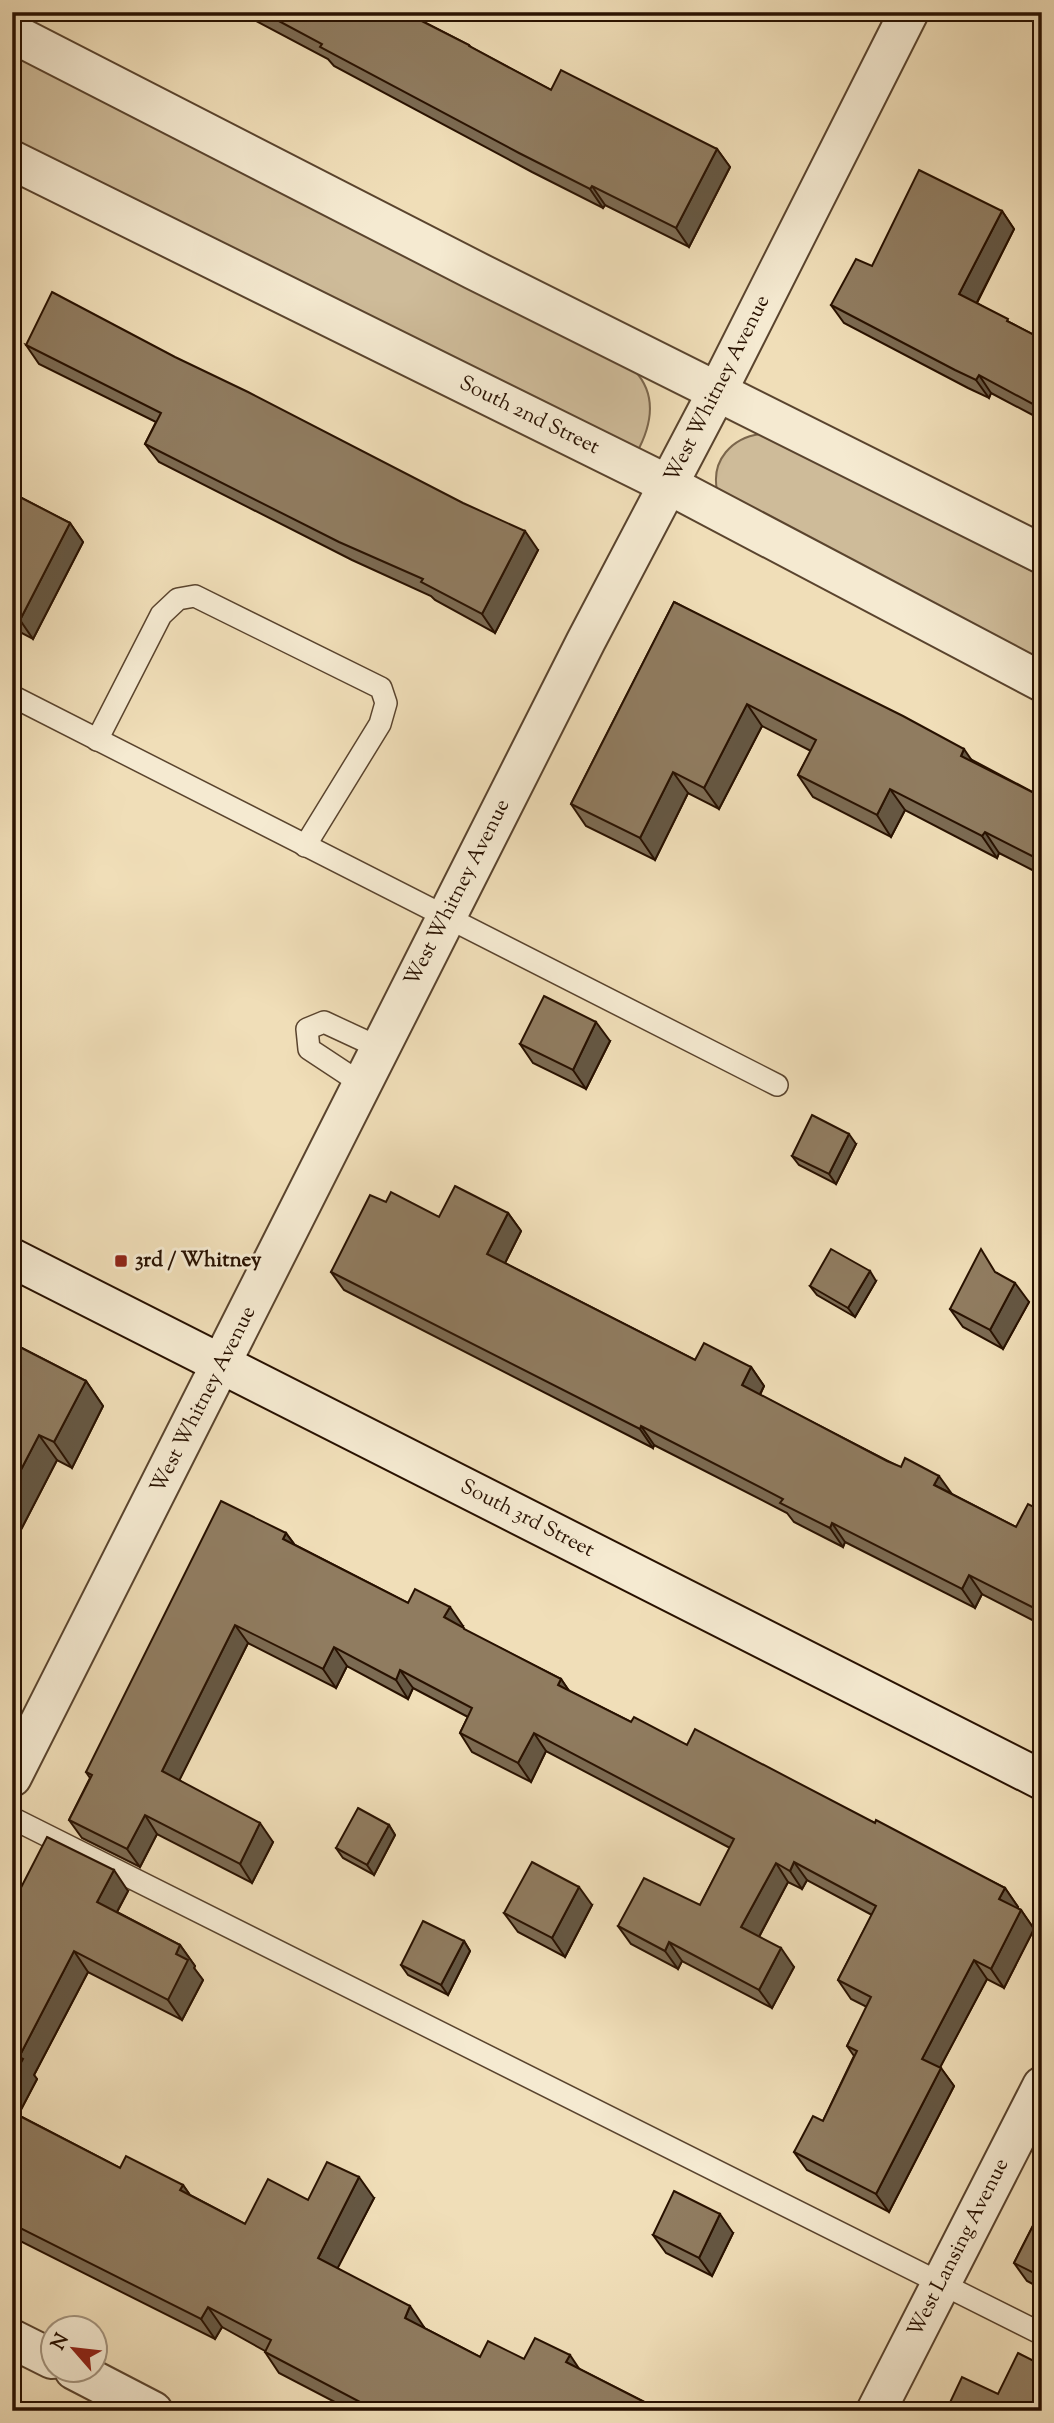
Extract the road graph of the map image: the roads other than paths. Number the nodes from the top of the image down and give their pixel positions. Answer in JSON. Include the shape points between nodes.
{"nodes":[{"id":1,"x":909,"y":12,"type":"edge"},
{"id":2,"x":12,"y":33,"type":"edge"},
{"id":3,"x":12,"y":160,"type":"edge"},
{"id":4,"x":718,"y":390,"type":"junction"},
{"id":5,"x":668,"y":485,"type":"junction"},
{"id":6,"x":1042,"y":554,"type":"edge"},
{"id":7,"x":1042,"y":682,"type":"edge"},
{"id":8,"x":12,"y":696,"type":"edge"},
{"id":9,"x":97,"y":740,"type":"junction"},
{"id":10,"x":305,"y":846,"type":"junction"},
{"id":11,"x":446,"y":918,"type":"junction"},
{"id":12,"x":380,"y":1048,"type":"junction"},
{"id":13,"x":362,"y":1084,"type":"junction"},
{"id":14,"x":777,"y":1085,"type":"dead end"},
{"id":15,"x":12,"y":1258,"type":"edge"},
{"id":16,"x":220,"y":1365,"type":"junction"},
{"id":17,"x":12,"y":1777,"type":"edge"},
{"id":18,"x":1042,"y":1780,"type":"edge"},
{"id":19,"x":12,"y":1818,"type":"edge"},
{"id":20,"x":1042,"y":2086,"type":"edge"},
{"id":21,"x":941,"y":2283,"type":"junction"},
{"id":22,"x":1042,"y":2334,"type":"edge"},
{"id":23,"x":12,"y":2339,"type":"edge"},
{"id":24,"x":38,"y":2352,"type":"edge"},
{"id":25,"x":100,"y":2384,"type":"edge"},
{"id":26,"x":153,"y":2411,"type":"edge"},
{"id":27,"x":876,"y":2411,"type":"edge"}],
"edges":[{"from":1,"to":4,"type":"street","name":"West Whitney Avenue"},
{"from":2,"to":4,"type":"street"},
{"from":3,"to":5,"type":"street","name":"South 2nd Street"},
{"from":4,"to":5,"type":"street","name":"West Whitney Avenue"},
{"from":4,"to":6,"type":"street"},
{"from":5,"to":7,"type":"street","name":"South 2nd Street"},
{"from":5,"to":11,"type":"street","name":"West Whitney Avenue"},
{"from":8,"to":9,"type":"lane"},
{"from":9,"to":10,"type":"lane"},
{"from":9,"to":10,"type":"lane","via":[[161,615],[178,599],[195,596],[381,688],[386,703],[380,724]]},
{"from":10,"to":11,"type":"lane"},
{"from":11,"to":12,"type":"street","name":"West Whitney Avenue"},
{"from":11,"to":14,"type":"lane"},
{"from":12,"to":13,"type":"street","name":"West Whitney Avenue"},
{"from":12,"to":13,"type":"lane","via":[[324,1022],[307,1029],[309,1049]]},
{"from":13,"to":16,"type":"street","name":"West Whitney Avenue"},
{"from":15,"to":16,"type":"street","name":"South 3rd Street"},
{"from":16,"to":17,"type":"street","name":"West Whitney Avenue"},
{"from":16,"to":18,"type":"street","name":"South 3rd Street"},
{"from":19,"to":21,"type":"lane"},
{"from":20,"to":21,"type":"street","name":"West Lansing Avenue"},
{"from":21,"to":22,"type":"lane"},
{"from":21,"to":27,"type":"street","name":"West Lansing Avenue"},
{"from":23,"to":24,"type":"street"},
{"from":25,"to":26,"type":"street"}]}
